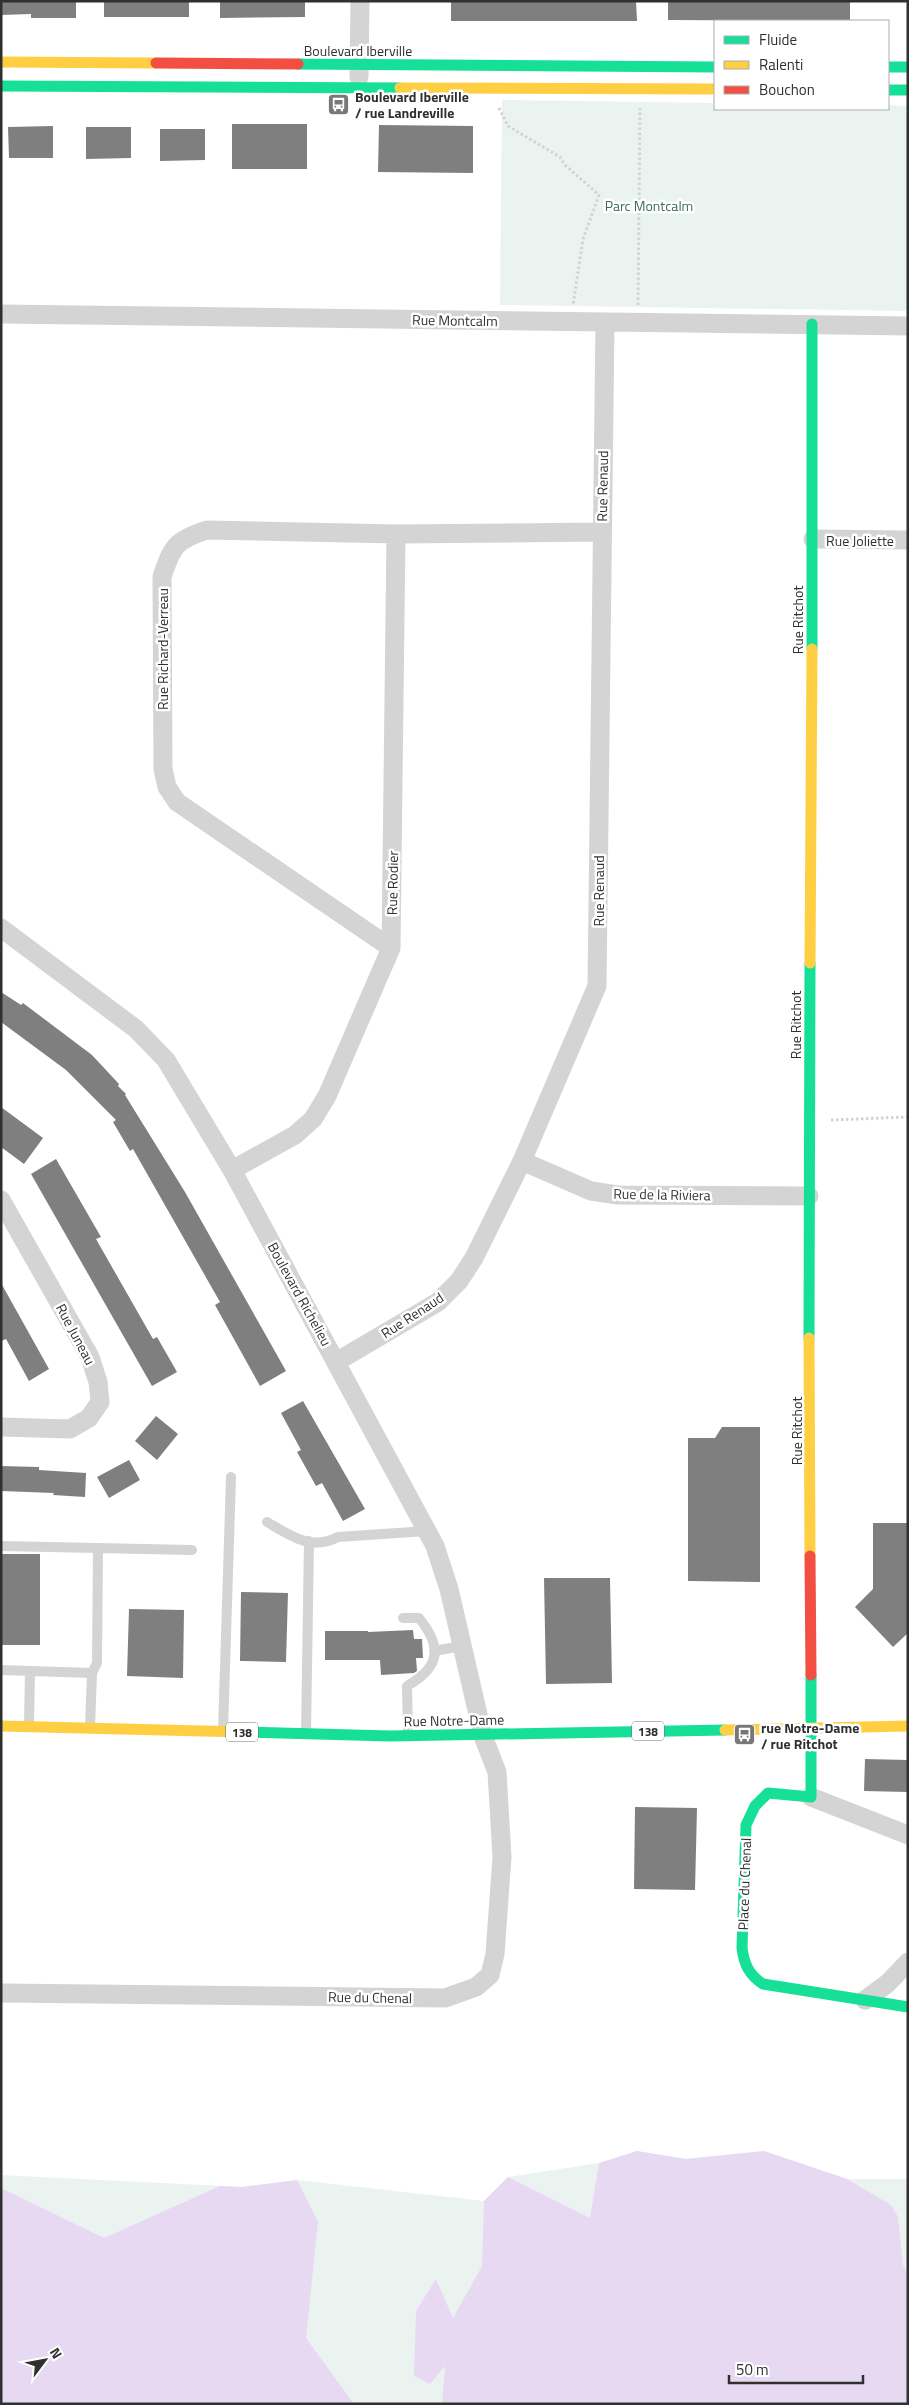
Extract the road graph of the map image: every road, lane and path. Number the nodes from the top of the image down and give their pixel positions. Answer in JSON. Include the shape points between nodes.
{"nodes":[{"id":1,"x":360,"y":1,"type":"edge"},
{"id":2,"x":1,"y":62,"type":"edge"},
{"id":3,"x":360,"y":65,"type":"junction"},
{"id":4,"x":714,"y":67,"type":"edge"},
{"id":5,"x":889,"y":67,"type":"edge"},
{"id":6,"x":908,"y":68,"type":"edge"},
{"id":7,"x":1,"y":86,"type":"edge"},
{"id":8,"x":358,"y":87,"type":"junction"},
{"id":9,"x":499,"y":88,"type":"junction"},
{"id":10,"x":640,"y":88,"type":"junction"},
{"id":11,"x":714,"y":89,"type":"edge"},
{"id":12,"x":889,"y":90,"type":"edge"},
{"id":13,"x":908,"y":90,"type":"edge"},
{"id":14,"x":1,"y":314,"type":"edge"},
{"id":15,"x":570,"y":322,"type":"junction"},
{"id":16,"x":604,"y":322,"type":"junction"},
{"id":17,"x":638,"y":323,"type":"junction"},
{"id":18,"x":812,"y":324,"type":"junction"},
{"id":19,"x":908,"y":326,"type":"edge"},
{"id":20,"x":601,"y":532,"type":"junction"},
{"id":21,"x":396,"y":534,"type":"junction"},
{"id":22,"x":813,"y":539,"type":"junction"},
{"id":23,"x":908,"y":540,"type":"edge"},
{"id":24,"x":1,"y":928,"type":"edge"},
{"id":25,"x":391,"y":948,"type":"junction"},
{"id":26,"x":908,"y":1117,"type":"edge"},
{"id":27,"x":810,"y":1121,"type":"junction"},
{"id":28,"x":522,"y":1161,"type":"junction"},
{"id":29,"x":232,"y":1170,"type":"junction"},
{"id":30,"x":809,"y":1196,"type":"junction"},
{"id":31,"x":1,"y":1200,"type":"edge"},
{"id":32,"x":336,"y":1362,"type":"junction"},
{"id":33,"x":1,"y":1427,"type":"edge"},
{"id":34,"x":230,"y":1477,"type":"dead end"},
{"id":35,"x":267,"y":1522,"type":"dead end"},
{"id":36,"x":427,"y":1532,"type":"junction"},
{"id":37,"x":309,"y":1541,"type":"junction"},
{"id":38,"x":1,"y":1546,"type":"edge"},
{"id":39,"x":98,"y":1548,"type":"junction"},
{"id":40,"x":192,"y":1550,"type":"dead end"},
{"id":41,"x":403,"y":1618,"type":"dead end"},
{"id":42,"x":462,"y":1646,"type":"junction"},
{"id":43,"x":434,"y":1650,"type":"junction"},
{"id":44,"x":1,"y":1670,"type":"edge"},
{"id":45,"x":30,"y":1671,"type":"junction"},
{"id":46,"x":92,"y":1673,"type":"junction"},
{"id":47,"x":1,"y":1726,"type":"edge"},
{"id":48,"x":812,"y":1726,"type":"junction"},
{"id":49,"x":908,"y":1726,"type":"edge"},
{"id":50,"x":29,"y":1727,"type":"junction"},
{"id":51,"x":90,"y":1728,"type":"junction"},
{"id":52,"x":223,"y":1732,"type":"junction"},
{"id":53,"x":306,"y":1734,"type":"junction"},
{"id":54,"x":408,"y":1736,"type":"junction"},
{"id":55,"x":484,"y":1736,"type":"junction"},
{"id":56,"x":811,"y":1797,"type":"junction"},
{"id":57,"x":908,"y":1835,"type":"edge"},
{"id":58,"x":908,"y":1962,"type":"edge"},
{"id":59,"x":1,"y":1993,"type":"edge"},
{"id":60,"x":865,"y":2000,"type":"junction"},
{"id":61,"x":908,"y":2007,"type":"edge"}],
"edges":[{"from":1,"to":3,"type":"street"},
{"from":2,"to":3,"type":"street","name":"Boulevard Iberville"},
{"from":3,"to":4,"type":"street","name":"Boulevard Iberville"},
{"from":3,"to":8,"type":"street"},
{"from":5,"to":6,"type":"street"},
{"from":7,"to":8,"type":"street"},
{"from":8,"to":9,"type":"street"},
{"from":9,"to":10,"type":"street"},
{"from":9,"to":15,"type":"path","via":[[498,110],[508,126],[560,157],[599,195],[583,239]]},
{"from":10,"to":11,"type":"street"},
{"from":10,"to":17,"type":"path"},
{"from":12,"to":13,"type":"street"},
{"from":14,"to":15,"type":"street","name":"Rue Montcalm"},
{"from":15,"to":16,"type":"street","name":"Rue Montcalm"},
{"from":16,"to":17,"type":"street","name":"Rue Montcalm"},
{"from":16,"to":20,"type":"street","name":"Rue Renaud"},
{"from":17,"to":18,"type":"street","name":"Rue Montcalm"},
{"from":18,"to":19,"type":"street","name":"Rue Montcalm"},
{"from":18,"to":22,"type":"street","name":"Rue Ritchot"},
{"from":20,"to":21,"type":"street","name":"Rue Richard-Verreau"},
{"from":20,"to":28,"type":"street","name":"Rue Renaud","via":[[597,986]]},
{"from":21,"to":25,"type":"street","name":"Rue Rodier"},
{"from":21,"to":25,"type":"street","name":"Rue Richard-Verreau","via":[[207,530],[185,537],[170,553],[162,577],[163,770],[167,787],[177,802]]},
{"from":22,"to":23,"type":"street","name":"Rue Joliette"},
{"from":22,"to":27,"type":"street","name":"Rue Ritchot"},
{"from":24,"to":29,"type":"street","name":"Boulevard Richelieu","via":[[136,1029],[166,1060]]},
{"from":25,"to":29,"type":"street","name":"Rue Rodier","via":[[327,1096],[313,1119],[295,1134]]},
{"from":26,"to":27,"type":"path"},
{"from":27,"to":30,"type":"street","name":"Rue Ritchot"},
{"from":28,"to":30,"type":"street","name":"Rue de la Riviera","via":[[591,1191],[618,1195]]},
{"from":28,"to":32,"type":"street","name":"Rue Renaud","via":[[474,1258],[458,1281],[438,1302]]},
{"from":29,"to":32,"type":"street","name":"Boulevard Richelieu"},
{"from":30,"to":48,"type":"street","name":"Rue Ritchot"},
{"from":31,"to":33,"type":"street","name":"Rue Juneau","via":[[90,1357],[100,1402],[89,1418],[70,1429]]},
{"from":32,"to":36,"type":"street","name":"Boulevard Richelieu"},
{"from":34,"to":52,"type":"lane"},
{"from":35,"to":37,"type":"lane","via":[[297,1540]]},
{"from":36,"to":37,"type":"lane","via":[[338,1537],[326,1543]]},
{"from":36,"to":42,"type":"street","name":"Boulevard Richelieu","via":[[449,1589]]},
{"from":37,"to":53,"type":"lane"},
{"from":38,"to":39,"type":"lane"},
{"from":39,"to":40,"type":"lane"},
{"from":39,"to":46,"type":"lane","via":[[97,1663]]},
{"from":41,"to":43,"type":"lane","via":[[419,1618],[431,1633]]},
{"from":42,"to":43,"type":"lane"},
{"from":42,"to":55,"type":"street","name":"Boulevard Richelieu"},
{"from":43,"to":54,"type":"lane","via":[[432,1666],[422,1678],[407,1686]]},
{"from":44,"to":45,"type":"lane"},
{"from":45,"to":46,"type":"lane"},
{"from":45,"to":50,"type":"lane"},
{"from":46,"to":51,"type":"lane"},
{"from":47,"to":50,"type":"street","name":"Rue Notre-Dame","number":"138"},
{"from":48,"to":49,"type":"street","name":"Rue Notre-Dame","number":"138"},
{"from":48,"to":55,"type":"street","name":"Rue Notre-Dame","number":"138"},
{"from":48,"to":56,"type":"street"},
{"from":50,"to":51,"type":"street","name":"Rue Notre-Dame","number":"138"},
{"from":51,"to":52,"type":"street","name":"Rue Notre-Dame","number":"138"},
{"from":52,"to":53,"type":"street","name":"Rue Notre-Dame","number":"138"},
{"from":53,"to":54,"type":"street","name":"Rue Notre-Dame","number":"138"},
{"from":54,"to":55,"type":"street","name":"Rue Notre-Dame","number":"138"},
{"from":55,"to":59,"type":"street","name":"Rue du Chenal","via":[[497,1772],[502,1857],[495,1954],[490,1975],[476,1987],[445,1998]]},
{"from":56,"to":57,"type":"street"},
{"from":56,"to":60,"type":"street","name":"Place du Chenal","via":[[768,1794],[755,1806],[746,1825],[744,1963],[751,1977],[763,1984]]},
{"from":58,"to":60,"type":"street"},
{"from":60,"to":61,"type":"street","name":"Place du Chenal"}]}
